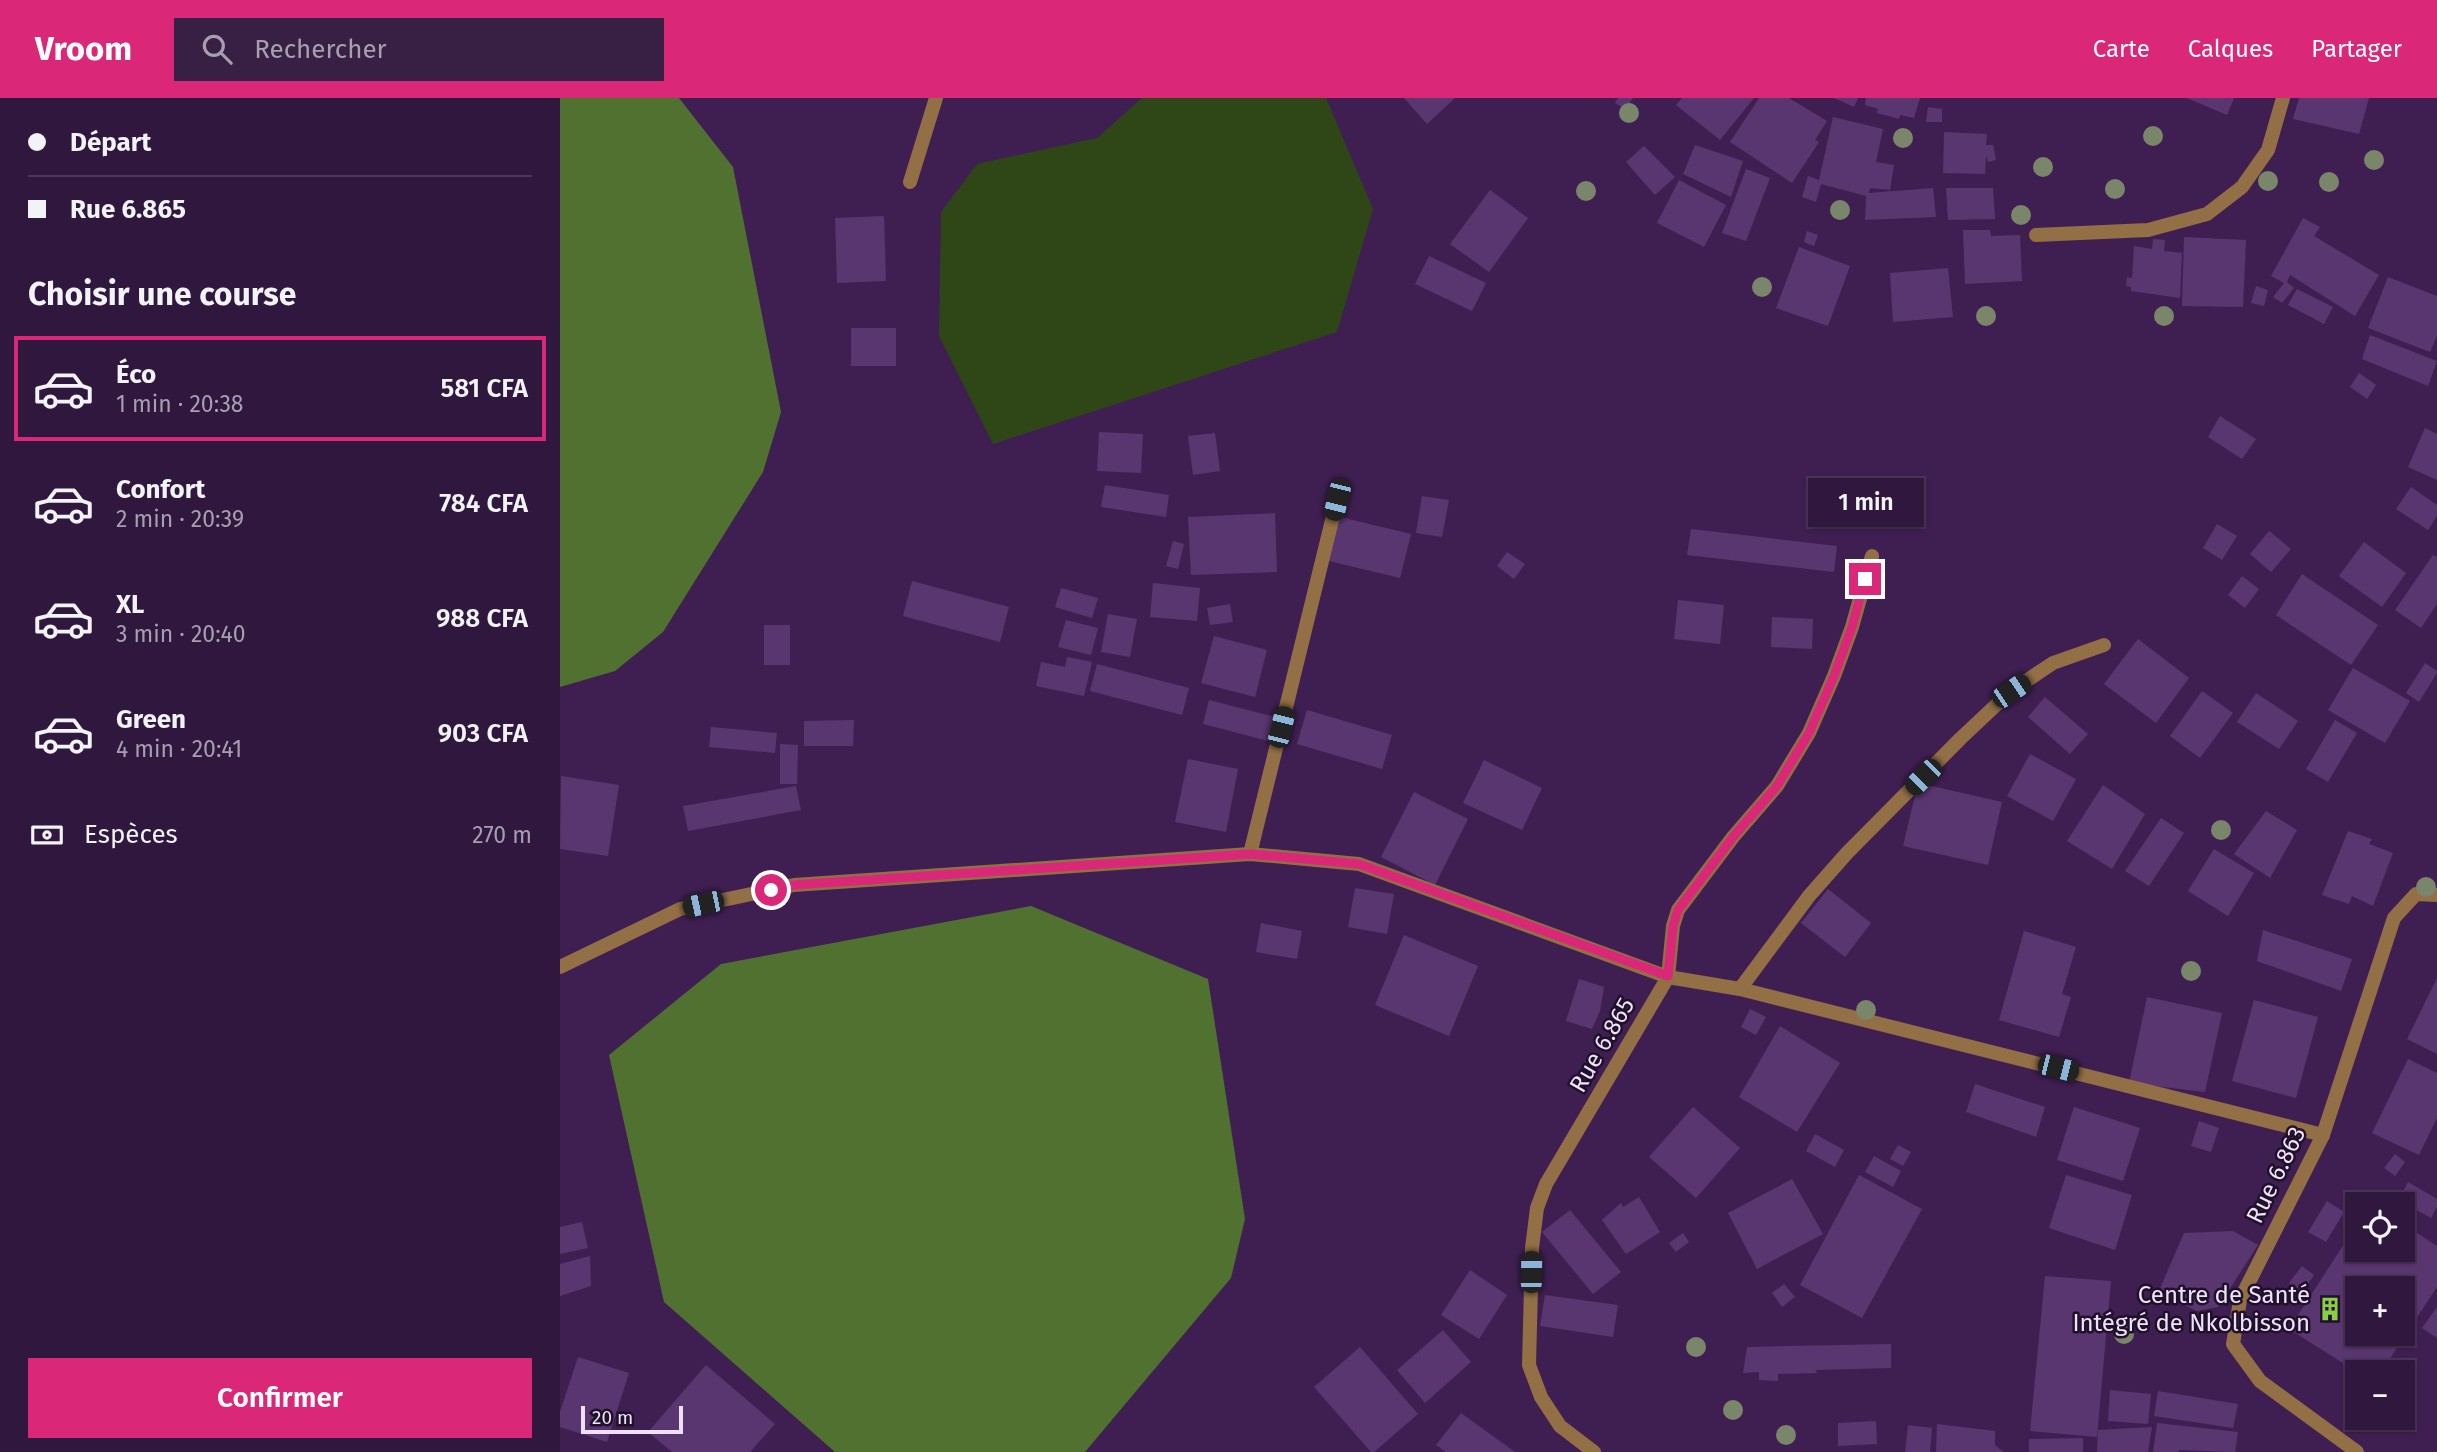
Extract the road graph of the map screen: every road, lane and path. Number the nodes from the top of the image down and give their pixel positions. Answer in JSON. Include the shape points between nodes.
{"nodes":[{"id":1,"x":936,"y":98,"type":"edge"},
{"id":2,"x":2283,"y":98,"type":"edge"},
{"id":3,"x":910,"y":182,"type":"dead end"},
{"id":4,"x":2036,"y":235,"type":"dead end"},
{"id":5,"x":1337,"y":500,"type":"dead end"},
{"id":6,"x":1872,"y":556,"type":"dead end"},
{"id":7,"x":2104,"y":645,"type":"dead end"},
{"id":8,"x":1250,"y":854,"type":"junction"},
{"id":9,"x":2437,"y":895,"type":"edge"},
{"id":10,"x":560,"y":967,"type":"edge"},
{"id":11,"x":1668,"y":976,"type":"junction"},
{"id":12,"x":1740,"y":989,"type":"junction"},
{"id":13,"x":2323,"y":1135,"type":"junction"},
{"id":14,"x":1594,"y":1452,"type":"edge"},
{"id":15,"x":2357,"y":1452,"type":"edge"}],
"edges":[{"from":1,"to":3,"type":"street"},
{"from":2,"to":4,"type":"street","via":[[2269,150],[2242,187],[2207,214],[2148,230]]},
{"from":5,"to":8,"type":"street"},
{"from":6,"to":11,"type":"street","name":"Rue 6.865","via":[[1852,627],[1809,733],[1777,786],[1678,910]]},
{"from":7,"to":12,"type":"street","via":[[2053,663],[2011,691],[1960,739],[1847,853]]},
{"from":8,"to":10,"type":"street","via":[[794,885],[680,909]]},
{"from":8,"to":11,"type":"street","via":[[1359,864]]},
{"from":9,"to":13,"type":"street","name":"Rue 6.863","via":[[2416,894],[2394,918]]},
{"from":11,"to":12,"type":"street"},
{"from":11,"to":14,"type":"street","name":"Rue 6.865","via":[[1536,1208],[1529,1365],[1541,1397],[1560,1426]]},
{"from":12,"to":13,"type":"street"},
{"from":13,"to":15,"type":"street","name":"Rue 6.863","via":[[2240,1300],[2233,1344],[2260,1381]]}]}
